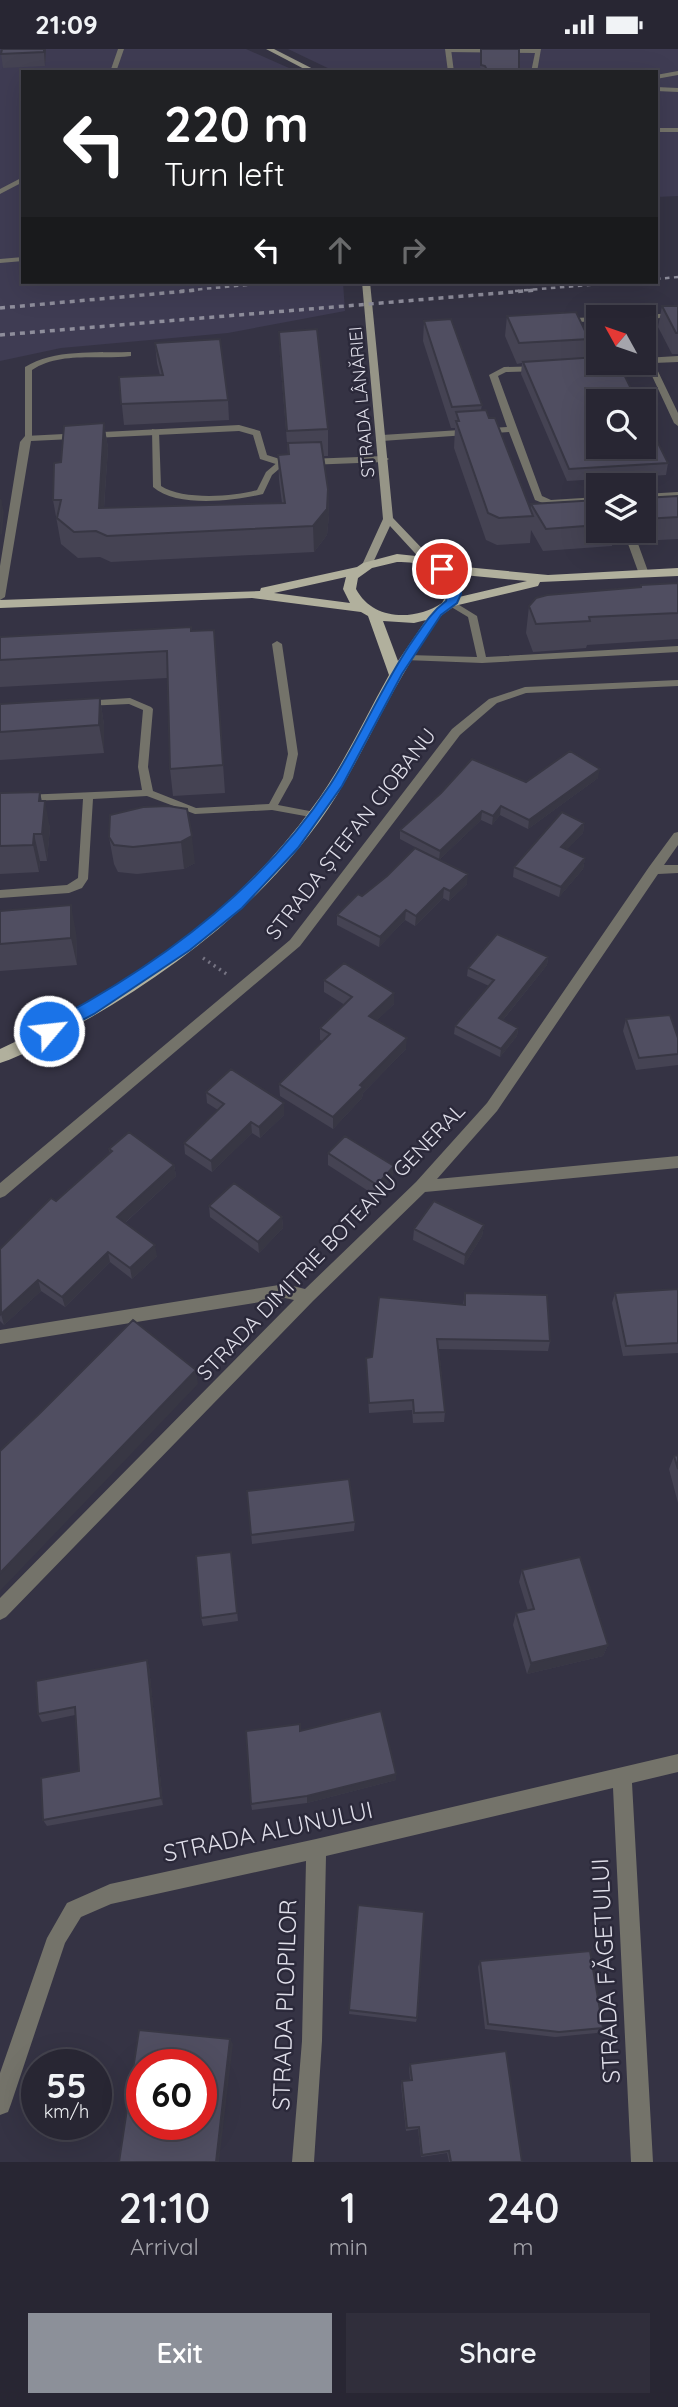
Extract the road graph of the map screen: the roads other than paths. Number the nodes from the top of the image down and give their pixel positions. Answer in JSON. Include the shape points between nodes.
{"nodes":[{"id":1,"x":121,"y":49,"type":"edge"},
{"id":2,"x":269,"y":49,"type":"edge"},
{"id":3,"x":448,"y":50,"type":"edge"},
{"id":4,"x":538,"y":50,"type":"edge"},
{"id":5,"x":114,"y":70,"type":"edge"},
{"id":6,"x":312,"y":70,"type":"edge"},
{"id":7,"x":451,"y":70,"type":"edge"},
{"id":8,"x":534,"y":70,"type":"edge"},
{"id":9,"x":678,"y":73,"type":"edge"},
{"id":10,"x":658,"y":76,"type":"edge"},
{"id":11,"x":658,"y":89,"type":"edge"},
{"id":12,"x":678,"y":90,"type":"edge"},
{"id":13,"x":658,"y":130,"type":"edge"},
{"id":14,"x":678,"y":130,"type":"edge"},
{"id":15,"x":21,"y":180,"type":"edge"},
{"id":16,"x":0,"y":192,"type":"edge"},
{"id":17,"x":21,"y":259,"type":"edge"},
{"id":18,"x":0,"y":261,"type":"edge"},
{"id":19,"x":366,"y":284,"type":"edge"},
{"id":20,"x":678,"y":315,"type":"edge"},
{"id":21,"x":656,"y":316,"type":"edge"},
{"id":22,"x":586,"y":320,"type":"edge"},
{"id":23,"x":586,"y":344,"type":"edge"},
{"id":24,"x":128,"y":354,"type":"dead end"},
{"id":25,"x":678,"y":359,"type":"edge"},
{"id":26,"x":656,"y":360,"type":"edge"},
{"id":27,"x":583,"y":365,"type":"edge"},
{"id":28,"x":586,"y":365,"type":"edge"},
{"id":29,"x":557,"y":367,"type":"edge"},
{"id":30,"x":653,"y":375,"type":"edge"},
{"id":31,"x":678,"y":423,"type":"edge"},
{"id":32,"x":512,"y":429,"type":"junction"},
{"id":33,"x":155,"y":431,"type":"junction"},
{"id":34,"x":28,"y":438,"type":"junction"},
{"id":35,"x":382,"y":438,"type":"junction"},
{"id":36,"x":384,"y":459,"type":"junction"},
{"id":37,"x":282,"y":463,"type":"junction"},
{"id":38,"x":678,"y":495,"type":"edge"},
{"id":39,"x":656,"y":496,"type":"edge"},
{"id":40,"x":586,"y":501,"type":"edge"},
{"id":41,"x":388,"y":519,"type":"junction"},
{"id":42,"x":633,"y":543,"type":"edge"},
{"id":43,"x":429,"y":562,"type":"junction"},
{"id":44,"x":362,"y":568,"type":"junction"},
{"id":45,"x":442,"y":569,"type":"junction"},
{"id":46,"x":678,"y":572,"type":"edge"},
{"id":47,"x":645,"y":574,"type":"junction"},
{"id":48,"x":548,"y":579,"type":"junction"},
{"id":49,"x":252,"y":594,"type":"junction"},
{"id":50,"x":0,"y":597,"type":"edge"},
{"id":51,"x":451,"y":603,"type":"junction"},
{"id":52,"x":0,"y":604,"type":"edge"},
{"id":53,"x":360,"y":608,"type":"junction"},
{"id":54,"x":437,"y":613,"type":"junction"},
{"id":55,"x":374,"y":615,"type":"junction"},
{"id":56,"x":277,"y":643,"type":"dead end"},
{"id":57,"x":678,"y":649,"type":"edge"},
{"id":58,"x":408,"y":657,"type":"junction"},
{"id":59,"x":482,"y":660,"type":"junction"},
{"id":60,"x":396,"y":674,"type":"junction"},
{"id":61,"x":678,"y":683,"type":"edge"},
{"id":62,"x":78,"y":703,"type":"edge"},
{"id":63,"x":148,"y":793,"type":"junction"},
{"id":64,"x":88,"y":796,"type":"junction"},
{"id":65,"x":0,"y":799,"type":"edge"},
{"id":66,"x":272,"y":807,"type":"junction"},
{"id":67,"x":316,"y":815,"type":"junction"},
{"id":68,"x":678,"y":836,"type":"edge"},
{"id":69,"x":678,"y":869,"type":"edge"},
{"id":70,"x":653,"y":870,"type":"junction"},
{"id":71,"x":0,"y":894,"type":"edge"},
{"id":72,"x":0,"y":1056,"type":"edge"},
{"id":73,"x":678,"y":1162,"type":"edge"},
{"id":74,"x":421,"y":1186,"type":"junction"},
{"id":75,"x":0,"y":1192,"type":"edge"},
{"id":76,"x":308,"y":1296,"type":"junction"},
{"id":77,"x":0,"y":1337,"type":"edge"},
{"id":78,"x":0,"y":1611,"type":"edge"},
{"id":79,"x":678,"y":1763,"type":"edge"},
{"id":80,"x":622,"y":1777,"type":"junction"},
{"id":81,"x":316,"y":1849,"type":"junction"},
{"id":82,"x":0,"y":2103,"type":"edge"},
{"id":83,"x":303,"y":2162,"type":"edge"},
{"id":84,"x":642,"y":2162,"type":"edge"}],
"edges":[{"from":1,"to":5,"type":"lane"},
{"from":2,"to":6,"type":"street"},
{"from":3,"to":4,"type":"lane"},
{"from":3,"to":7,"type":"street"},
{"from":4,"to":8,"type":"lane"},
{"from":9,"to":10,"type":"lane"},
{"from":11,"to":12,"type":"lane"},
{"from":13,"to":14,"type":"lane"},
{"from":15,"to":16,"type":"lane"},
{"from":17,"to":18,"type":"lane"},
{"from":19,"to":35,"type":"street","name":"STRADA LÂNĂRIEI"},
{"from":20,"to":21,"type":"street"},
{"from":22,"to":23,"type":"street","via":[[574,320]]},
{"from":24,"to":34,"type":"lane","via":[[32,365],[28,369]]},
{"from":25,"to":26,"type":"street"},
{"from":27,"to":28,"type":"street"},
{"from":29,"to":32,"type":"street","via":[[492,375]]},
{"from":30,"to":31,"type":"street"},
{"from":32,"to":35,"type":"street"},
{"from":32,"to":40,"type":"street","via":[[538,498],[550,503]]},
{"from":33,"to":34,"type":"street"},
{"from":33,"to":37,"type":"street","via":[[248,429],[257,433],[263,457]]},
{"from":33,"to":37,"type":"lane","via":[[157,487],[175,497],[260,492]]},
{"from":34,"to":50,"type":"street"},
{"from":35,"to":36,"type":"street","name":"STRADA LÂNĂRIEI"},
{"from":36,"to":37,"type":"street"},
{"from":36,"to":41,"type":"street","name":"STRADA LÂNĂRIEI"},
{"from":38,"to":39,"type":"street"},
{"from":41,"to":43,"type":"street"},
{"from":41,"to":44,"type":"street"},
{"from":42,"to":47,"type":"street"},
{"from":43,"to":44,"type":"main road","via":[[397,558]]},
{"from":43,"to":45,"type":"main road"},
{"from":44,"to":49,"type":"main road"},
{"from":44,"to":53,"type":"main road","via":[[350,580],[348,590]]},
{"from":45,"to":48,"type":"main road"},
{"from":45,"to":51,"type":"main road","via":[[455,585]]},
{"from":46,"to":47,"type":"main road"},
{"from":47,"to":48,"type":"main road"},
{"from":48,"to":51,"type":"main road"},
{"from":49,"to":52,"type":"main road"},
{"from":49,"to":53,"type":"main road"},
{"from":51,"to":54,"type":"main road"},
{"from":51,"to":59,"type":"lane","via":[[472,616]]},
{"from":53,"to":55,"type":"main road"},
{"from":54,"to":55,"type":"main road","via":[[407,620]]},
{"from":54,"to":58,"type":"main road"},
{"from":55,"to":60,"type":"main road"},
{"from":56,"to":66,"type":"lane","via":[[293,754],[288,778]]},
{"from":57,"to":59,"type":"lane"},
{"from":58,"to":59,"type":"lane"},
{"from":58,"to":60,"type":"main road"},
{"from":60,"to":67,"type":"main road"},
{"from":61,"to":75,"type":"street","name":"STRADA ȘTEFAN CIOBANU","via":[[525,690],[492,701],[456,732],[295,943]]},
{"from":62,"to":63,"type":"lane","via":[[130,701],[148,709],[143,767]]},
{"from":63,"to":64,"type":"lane"},
{"from":63,"to":66,"type":"lane","via":[[195,811]]},
{"from":64,"to":65,"type":"lane"},
{"from":64,"to":71,"type":"lane","via":[[83,879],[78,885]]},
{"from":66,"to":67,"type":"lane"},
{"from":67,"to":72,"type":"main road","via":[[237,905],[185,946],[89,1010]]},
{"from":68,"to":70,"type":"street","name":"STRADA DIMITRIE BOTEANU GENERAL"},
{"from":69,"to":70,"type":"street"},
{"from":70,"to":74,"type":"street","name":"STRADA DIMITRIE BOTEANU GENERAL","via":[[492,1107]]},
{"from":73,"to":74,"type":"street"},
{"from":74,"to":76,"type":"street","name":"STRADA DIMITRIE BOTEANU GENERAL"},
{"from":76,"to":77,"type":"street","via":[[285,1291]]},
{"from":76,"to":78,"type":"street","name":"STRADA DIMITRIE BOTEANU GENERAL"},
{"from":79,"to":80,"type":"street","name":"STRADA ALUNULUI"},
{"from":80,"to":81,"type":"street","name":"STRADA ALUNULUI"},
{"from":80,"to":84,"type":"street","name":"STRADA FĂGETULUI"},
{"from":81,"to":82,"type":"street","name":"STRADA ALUNULUI","via":[[110,1894],[74,1910],[57,1938]]},
{"from":81,"to":83,"type":"street","name":"STRADA PLOPILOR","via":[[312,2041]]}]}
